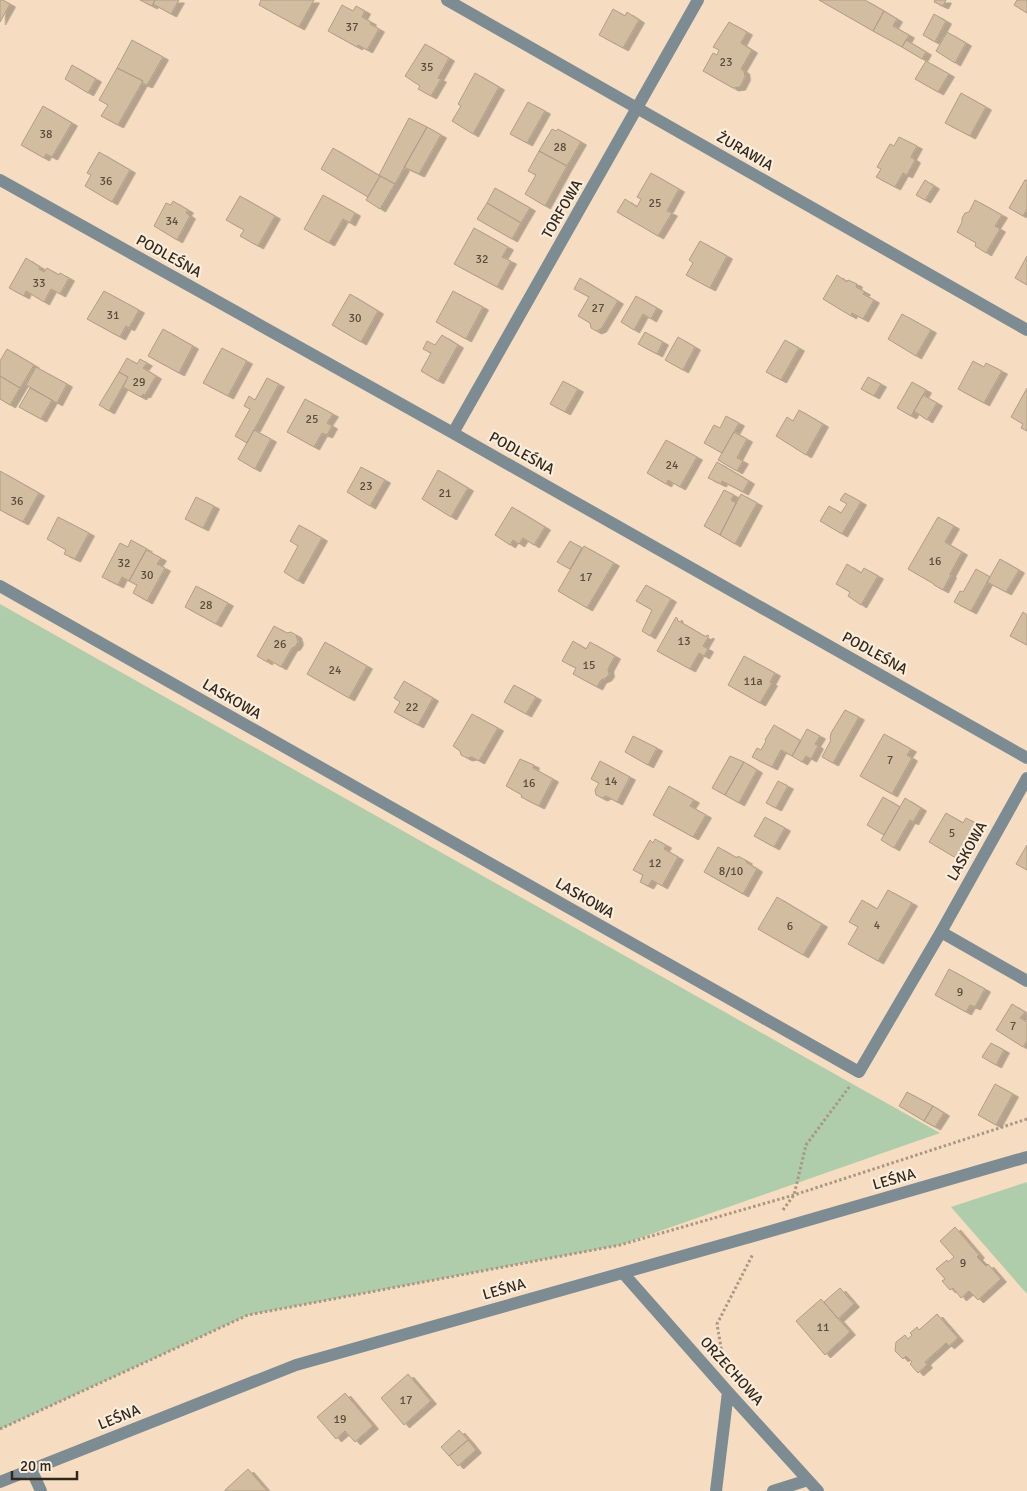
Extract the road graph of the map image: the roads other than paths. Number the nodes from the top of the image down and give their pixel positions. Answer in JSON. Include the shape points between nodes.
{"nodes":[{"id":1,"x":447,"y":0,"type":"edge"},
{"id":2,"x":698,"y":0,"type":"edge"},
{"id":3,"x":638,"y":108,"type":"junction"},
{"id":4,"x":0,"y":180,"type":"edge"},
{"id":5,"x":1027,"y":330,"type":"edge"},
{"id":6,"x":453,"y":433,"type":"junction"},
{"id":7,"x":0,"y":586,"type":"edge"},
{"id":8,"x":1027,"y":758,"type":"edge"},
{"id":9,"x":1027,"y":778,"type":"edge"},
{"id":10,"x":941,"y":932,"type":"junction"},
{"id":11,"x":1027,"y":980,"type":"edge"},
{"id":12,"x":1027,"y":1157,"type":"edge"},
{"id":13,"x":623,"y":1273,"type":"junction"},
{"id":14,"x":728,"y":1392,"type":"junction"},
{"id":15,"x":31,"y":1469,"type":"junction"},
{"id":16,"x":808,"y":1480,"type":"junction"},
{"id":17,"x":0,"y":1482,"type":"edge"},
{"id":18,"x":41,"y":1491,"type":"edge"},
{"id":19,"x":716,"y":1491,"type":"edge"},
{"id":20,"x":773,"y":1491,"type":"edge"},
{"id":21,"x":818,"y":1491,"type":"edge"}],
"edges":[{"from":1,"to":3,"type":"street","name":"ŻURAWIA"},
{"from":2,"to":3,"type":"street","name":"TORFOWA"},
{"from":3,"to":5,"type":"street","name":"ŻURAWIA"},
{"from":3,"to":6,"type":"street","name":"TORFOWA"},
{"from":4,"to":6,"type":"street","name":"PODLEŚNA"},
{"from":6,"to":8,"type":"street","name":"PODLEŚNA"},
{"from":7,"to":10,"type":"street","name":"LASKOWA","via":[[860,1072]]},
{"from":9,"to":10,"type":"street","name":"LASKOWA"},
{"from":10,"to":11,"type":"street"},
{"from":12,"to":13,"type":"street","name":"LEŚNA"},
{"from":13,"to":14,"type":"street","name":"ORZECHOWA"},
{"from":13,"to":15,"type":"street","name":"LEŚNA","via":[[296,1364]]},
{"from":14,"to":16,"type":"street","name":"ORZECHOWA"},
{"from":14,"to":19,"type":"street"},
{"from":15,"to":17,"type":"street","name":"LEŚNA"},
{"from":15,"to":18,"type":"street"},
{"from":16,"to":20,"type":"street"},
{"from":16,"to":21,"type":"street","name":"ORZECHOWA"}]}
